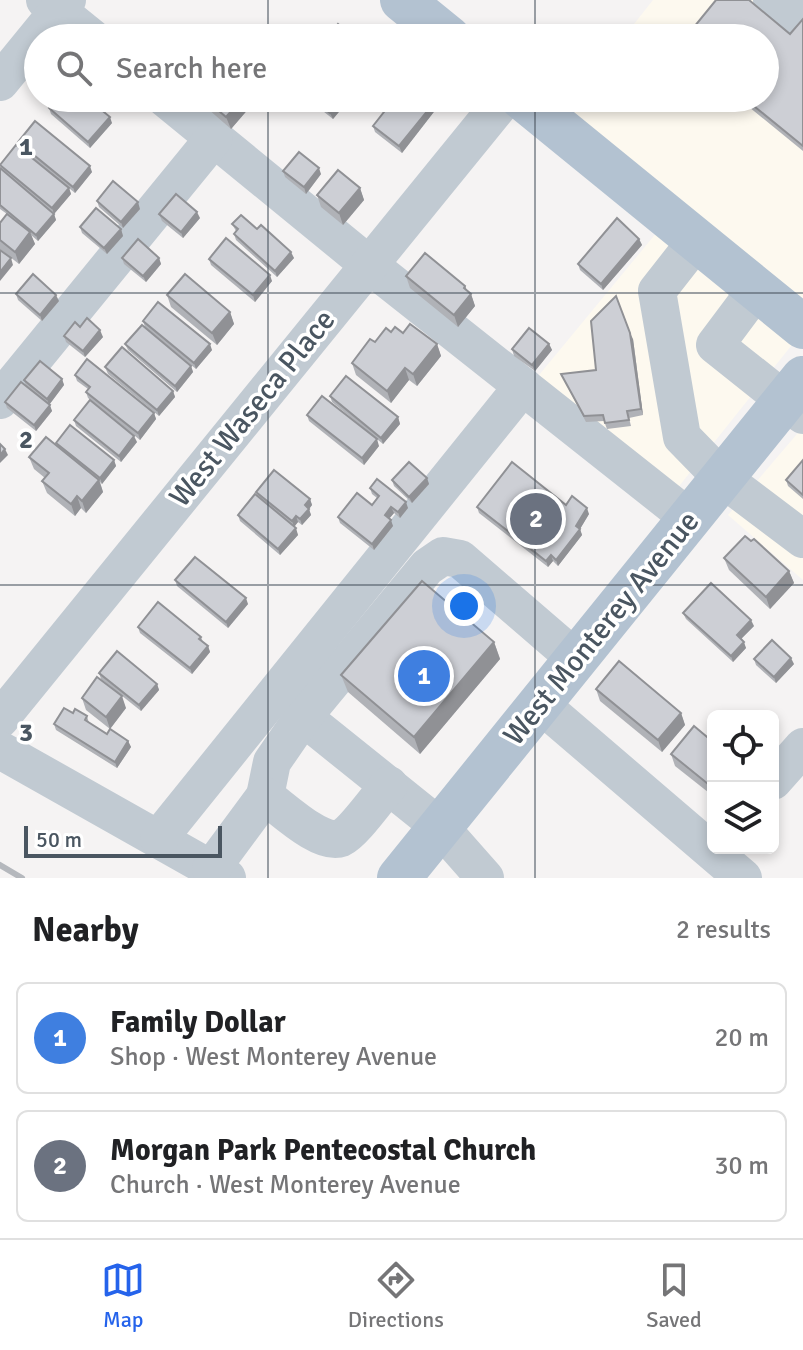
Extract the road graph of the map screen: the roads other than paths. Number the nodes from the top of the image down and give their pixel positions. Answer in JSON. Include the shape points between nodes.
{"nodes":[{"id":1,"x":402,"y":0,"type":"edge"},
{"id":2,"x":772,"y":0,"type":"edge"},
{"id":3,"x":803,"y":2,"type":"edge"},
{"id":4,"x":57,"y":3,"type":"edge"},
{"id":5,"x":42,"y":24,"type":"edge"},
{"id":6,"x":78,"y":24,"type":"edge"},
{"id":7,"x":432,"y":24,"type":"edge"},
{"id":8,"x":24,"y":49,"type":"edge"},
{"id":9,"x":0,"y":82,"type":"edge"},
{"id":10,"x":182,"y":112,"type":"edge"},
{"id":11,"x":493,"y":112,"type":"edge"},
{"id":12,"x":539,"y":112,"type":"edge"},
{"id":13,"x":214,"y":138,"type":"junction"},
{"id":14,"x":697,"y":240,"type":"junction"},
{"id":15,"x":368,"y":264,"type":"junction"},
{"id":16,"x":757,"y":289,"type":"junction"},
{"id":17,"x":803,"y":327,"type":"edge"},
{"id":18,"x":715,"y":345,"type":"junction"},
{"id":19,"x":668,"y":355,"type":"junction"},
{"id":20,"x":523,"y":386,"type":"junction"},
{"id":21,"x":797,"y":398,"type":"edge"},
{"id":22,"x":0,"y":400,"type":"edge"},
{"id":23,"x":722,"y":478,"type":"junction"},
{"id":24,"x":689,"y":518,"type":"junction"},
{"id":25,"x":803,"y":539,"type":"edge"},
{"id":26,"x":576,"y":659,"type":"junction"},
{"id":27,"x":540,"y":704,"type":"junction"},
{"id":28,"x":303,"y":717,"type":"junction"},
{"id":29,"x":0,"y":719,"type":"edge"},
{"id":30,"x":803,"y":747,"type":"edge"},
{"id":31,"x":0,"y":750,"type":"edge"},
{"id":32,"x":779,"y":774,"type":"edge"},
{"id":33,"x":389,"y":785,"type":"junction"},
{"id":34,"x":265,"y":796,"type":"junction"},
{"id":35,"x":440,"y":827,"type":"junction"},
{"id":36,"x":159,"y":838,"type":"junction"},
{"id":37,"x":719,"y":863,"type":"edge"},
{"id":38,"x":219,"y":873,"type":"edge"},
{"id":39,"x":399,"y":878,"type":"edge"},
{"id":40,"x":485,"y":878,"type":"edge"}],
"edges":[{"from":1,"to":7,"type":"main road"},
{"from":2,"to":3,"type":"street","via":[[792,16]]},
{"from":4,"to":5,"type":"street"},
{"from":4,"to":6,"type":"street"},
{"from":8,"to":9,"type":"street"},
{"from":10,"to":13,"type":"street"},
{"from":11,"to":15,"type":"street","name":"West Waseca Place"},
{"from":12,"to":14,"type":"main road"},
{"from":13,"to":15,"type":"street"},
{"from":13,"to":22,"type":"street"},
{"from":14,"to":16,"type":"main road"},
{"from":14,"to":19,"type":"street","via":[[657,291]]},
{"from":15,"to":20,"type":"street"},
{"from":15,"to":29,"type":"street","name":"West Waseca Place"},
{"from":16,"to":17,"type":"main road"},
{"from":16,"to":18,"type":"street"},
{"from":18,"to":19,"type":"street"},
{"from":18,"to":21,"type":"street"},
{"from":19,"to":23,"type":"street","via":[[682,437]]},
{"from":20,"to":24,"type":"street"},
{"from":20,"to":36,"type":"street"},
{"from":21,"to":23,"type":"main road","name":"West Monterey Avenue"},
{"from":23,"to":24,"type":"main road","name":"West Monterey Avenue"},
{"from":23,"to":25,"type":"street"},
{"from":24,"to":26,"type":"main road","name":"West Monterey Avenue"},
{"from":26,"to":27,"type":"main road","name":"West Monterey Avenue"},
{"from":26,"to":28,"type":"street","via":[[460,559],[443,556],[427,567]]},
{"from":27,"to":35,"type":"main road","name":"West Monterey Avenue"},
{"from":27,"to":37,"type":"street"},
{"from":28,"to":33,"type":"street"},
{"from":28,"to":34,"type":"street","via":[[272,762]]},
{"from":30,"to":32,"type":"street"},
{"from":31,"to":36,"type":"street"},
{"from":33,"to":34,"type":"street","via":[[344,837],[332,839],[319,836]]},
{"from":33,"to":35,"type":"street"},
{"from":34,"to":38,"type":"street"},
{"from":35,"to":39,"type":"main road","name":"West Monterey Avenue"},
{"from":35,"to":40,"type":"street"},
{"from":36,"to":38,"type":"street"}]}
